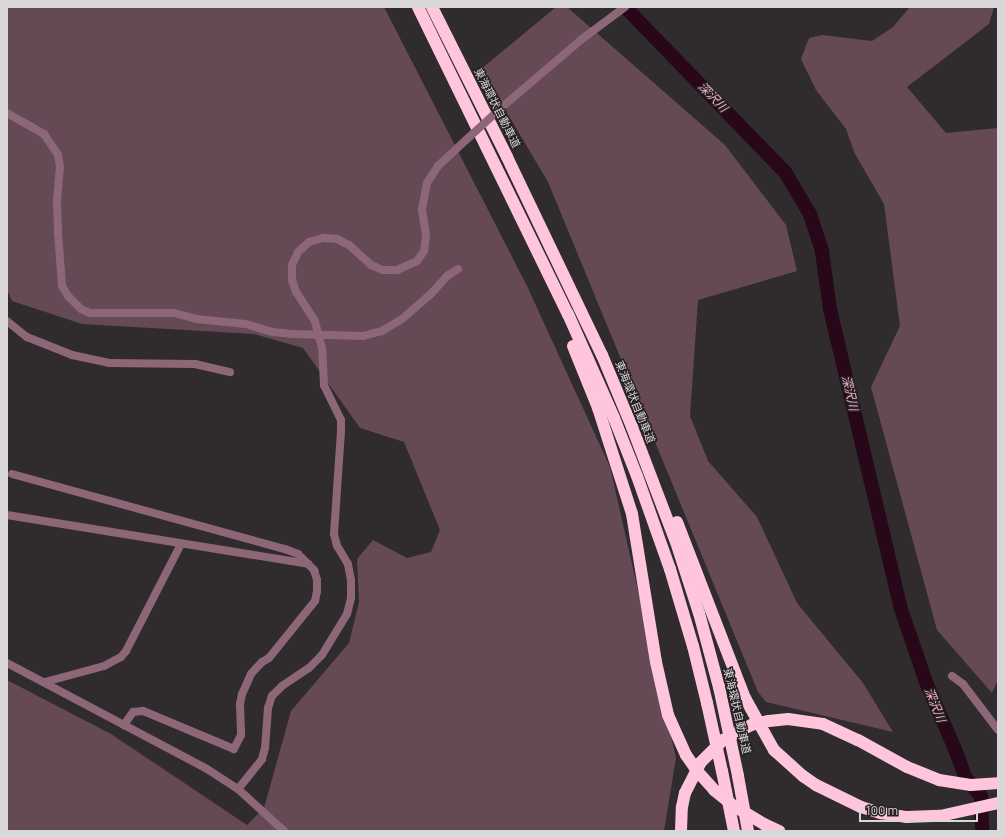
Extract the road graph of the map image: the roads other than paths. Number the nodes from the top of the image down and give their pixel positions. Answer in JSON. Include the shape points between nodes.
{"nodes":[{"id":1,"x":418,"y":7,"type":"edge"},
{"id":2,"x":432,"y":7,"type":"edge"},
{"id":3,"x":624,"y":7,"type":"edge"},
{"id":4,"x":7,"y":113,"type":"edge"},
{"id":5,"x":525,"y":227,"type":"junction"},
{"id":6,"x":458,"y":269,"type":"dead end"},
{"id":7,"x":7,"y":321,"type":"edge"},
{"id":8,"x":319,"y":336,"type":"junction"},
{"id":9,"x":230,"y":372,"type":"dead end"},
{"id":10,"x":632,"y":427,"type":"junction"},
{"id":11,"x":12,"y":474,"type":"dead end"},
{"id":12,"x":7,"y":515,"type":"edge"},
{"id":13,"x":181,"y":544,"type":"junction"},
{"id":14,"x":308,"y":564,"type":"junction"},
{"id":15,"x":7,"y":663,"type":"edge"},
{"id":16,"x":952,"y":676,"type":"dead end"},
{"id":17,"x":45,"y":682,"type":"junction"},
{"id":18,"x":124,"y":725,"type":"junction"},
{"id":19,"x":998,"y":730,"type":"edge"},
{"id":20,"x":998,"y":783,"type":"edge"},
{"id":21,"x":238,"y":789,"type":"junction"},
{"id":22,"x":998,"y":803,"type":"edge"},
{"id":23,"x":284,"y":831,"type":"edge"},
{"id":24,"x":681,"y":831,"type":"edge"},
{"id":25,"x":734,"y":831,"type":"edge"},
{"id":26,"x":748,"y":831,"type":"edge"},
{"id":27,"x":779,"y":831,"type":"edge"}],
"edges":[{"from":1,"to":5,"type":"highway"},
{"from":2,"to":10,"type":"highway","name":"東海環状自動車道","via":[[565,276]]},
{"from":3,"to":8,"type":"street","bridge":true,"via":[[501,108],[438,166],[427,183],[422,209],[426,235],[424,251],[417,261],[397,270],[383,270],[371,265],[349,245],[337,239],[323,238],[309,242],[298,252],[292,265],[292,280],[296,292],[315,321]]},
{"from":4,"to":8,"type":"street","via":[[44,134],[58,155],[60,166],[57,202],[62,286],[81,309],[90,313],[174,313],[196,319],[246,324],[273,332]]},
{"from":5,"to":25,"type":"highway","bridge":true,"via":[[598,380],[637,476],[682,608],[707,703]]},
{"from":5,"to":27,"type":"highway","bridge":true,"via":[[598,408],[632,514],[656,662],[668,715],[686,755],[714,790],[734,806]]},
{"from":6,"to":8,"type":"street","via":[[447,276],[402,319],[382,331],[363,336]]},
{"from":7,"to":9,"type":"street","via":[[27,337],[72,355],[109,363],[195,364]]},
{"from":8,"to":21,"type":"street","via":[[324,385],[340,420],[334,534],[337,546],[348,564],[352,580],[352,598],[347,614],[322,655],[272,696],[268,708],[262,759]]},
{"from":10,"to":22,"type":"highway","bridge":true,"via":[[666,498],[745,698],[774,750],[802,776],[816,785],[861,807],[881,813],[907,817],[940,816]]},
{"from":10,"to":26,"type":"highway","name":"東海環状自動車道","bridge":true,"via":[[688,579],[719,687]]},
{"from":11,"to":14,"type":"street","via":[[285,549],[298,554]]},
{"from":12,"to":13,"type":"street"},
{"from":13,"to":14,"type":"street"},
{"from":13,"to":17,"type":"street","via":[[121,657],[104,666]]},
{"from":14,"to":18,"type":"street","via":[[314,570],[317,580],[315,601],[269,658],[251,674],[242,694],[241,735],[234,749],[144,711],[133,712]]},
{"from":15,"to":17,"type":"street"},
{"from":16,"to":19,"type":"street","via":[[963,684]]},
{"from":17,"to":18,"type":"street"},
{"from":18,"to":21,"type":"street","via":[[207,769]]},
{"from":20,"to":24,"type":"highway","via":[[970,785],[938,780],[907,767],[841,731],[806,721],[769,721],[741,730],[723,740],[707,755],[685,792]]},
{"from":21,"to":23,"type":"street"}]}
